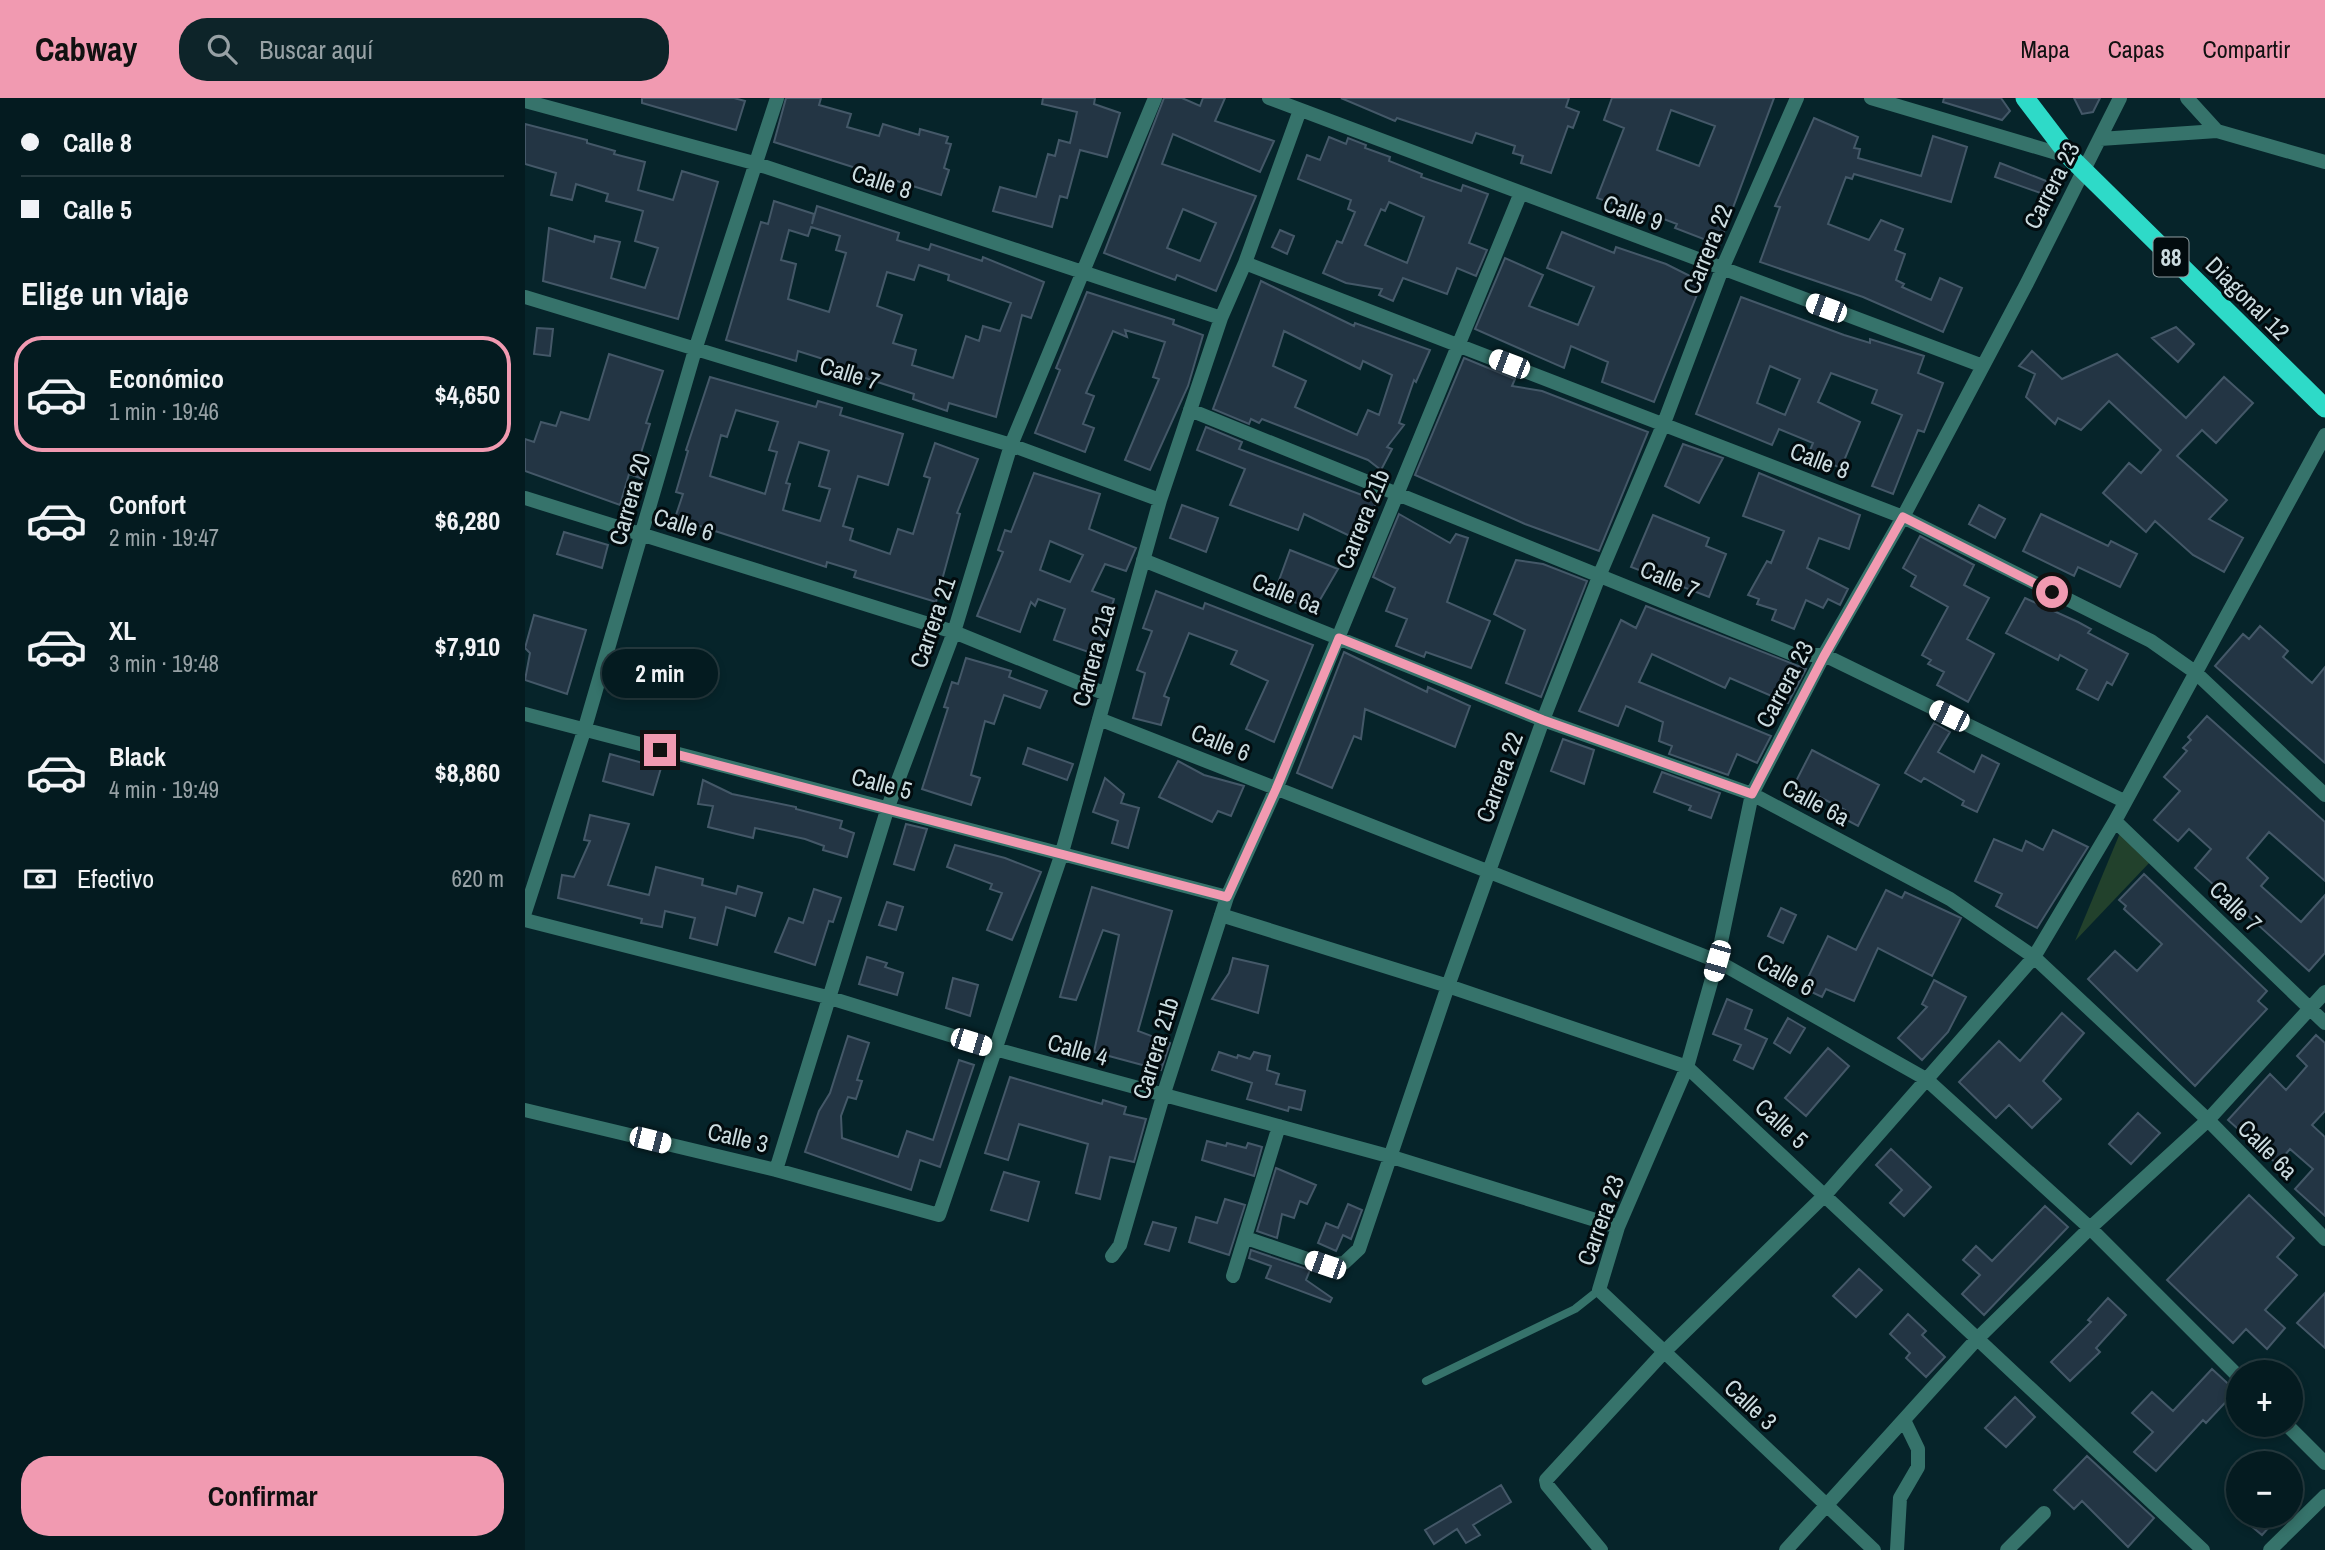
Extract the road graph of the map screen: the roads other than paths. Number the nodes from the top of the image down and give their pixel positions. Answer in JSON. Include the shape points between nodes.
{"nodes":[{"id":1,"x":777,"y":98,"type":"edge"},
{"id":2,"x":1154,"y":98,"type":"edge"},
{"id":3,"x":1269,"y":98,"type":"edge"},
{"id":4,"x":1797,"y":98,"type":"edge"},
{"id":5,"x":1871,"y":98,"type":"edge"},
{"id":6,"x":2025,"y":98,"type":"edge"},
{"id":7,"x":2120,"y":98,"type":"edge"},
{"id":8,"x":2187,"y":98,"type":"edge"},
{"id":9,"x":525,"y":102,"type":"edge"},
{"id":10,"x":1300,"y":110,"type":"junction"},
{"id":11,"x":2217,"y":131,"type":"junction"},
{"id":12,"x":2100,"y":139,"type":"junction"},
{"id":13,"x":2070,"y":157,"type":"junction"},
{"id":14,"x":2325,"y":162,"type":"edge"},
{"id":15,"x":754,"y":163,"type":"junction"},
{"id":16,"x":2084,"y":172,"type":"junction"},
{"id":17,"x":1520,"y":195,"type":"junction"},
{"id":18,"x":1245,"y":263,"type":"junction"},
{"id":19,"x":1722,"y":269,"type":"junction"},
{"id":20,"x":1083,"y":270,"type":"junction"},
{"id":21,"x":525,"y":297,"type":"edge"},
{"id":22,"x":1221,"y":318,"type":"junction"},
{"id":23,"x":1457,"y":344,"type":"junction"},
{"id":24,"x":695,"y":350,"type":"junction"},
{"id":25,"x":1983,"y":366,"type":"junction"},
{"id":26,"x":2325,"y":408,"type":"edge"},
{"id":27,"x":1190,"y":410,"type":"junction"},
{"id":28,"x":1664,"y":423,"type":"junction"},
{"id":29,"x":2325,"y":435,"type":"edge"},
{"id":30,"x":1011,"y":445,"type":"junction"},
{"id":31,"x":1397,"y":496,"type":"junction"},
{"id":32,"x":525,"y":498,"type":"edge"},
{"id":33,"x":1160,"y":500,"type":"junction"},
{"id":34,"x":1903,"y":517,"type":"junction"},
{"id":35,"x":642,"y":535,"type":"junction"},
{"id":36,"x":1143,"y":559,"type":"junction"},
{"id":37,"x":1600,"y":574,"type":"junction"},
{"id":38,"x":954,"y":632,"type":"junction"},
{"id":39,"x":1339,"y":638,"type":"junction"},
{"id":40,"x":1824,"y":656,"type":"junction"},
{"id":41,"x":2195,"y":672,"type":"junction"},
{"id":42,"x":1106,"y":695,"type":"junction"},
{"id":43,"x":525,"y":714,"type":"edge"},
{"id":44,"x":1099,"y":719,"type":"junction"},
{"id":45,"x":1543,"y":720,"type":"junction"},
{"id":46,"x":584,"y":731,"type":"junction"},
{"id":47,"x":1276,"y":789,"type":"junction"},
{"id":48,"x":1752,"y":794,"type":"junction"},
{"id":49,"x":2325,"y":794,"type":"edge"},
{"id":50,"x":2124,"y":801,"type":"junction"},
{"id":51,"x":888,"y":807,"type":"junction"},
{"id":52,"x":2115,"y":821,"type":"junction"},
{"id":53,"x":1061,"y":856,"type":"junction"},
{"id":54,"x":1489,"y":872,"type":"junction"},
{"id":55,"x":1227,"y":897,"type":"junction"},
{"id":56,"x":525,"y":912,"type":"edge"},
{"id":57,"x":1221,"y":915,"type":"junction"},
{"id":58,"x":525,"y":920,"type":"edge"},
{"id":59,"x":2034,"y":957,"type":"junction"},
{"id":60,"x":1717,"y":961,"type":"junction"},
{"id":61,"x":1448,"y":986,"type":"junction"},
{"id":62,"x":2325,"y":992,"type":"edge"},
{"id":63,"x":827,"y":997,"type":"junction"},
{"id":64,"x":2310,"y":1008,"type":"junction"},
{"id":65,"x":2325,"y":1023,"type":"edge"},
{"id":66,"x":995,"y":1049,"type":"junction"},
{"id":67,"x":1688,"y":1067,"type":"junction"},
{"id":68,"x":1926,"y":1079,"type":"junction"},
{"id":69,"x":1163,"y":1096,"type":"junction"},
{"id":70,"x":525,"y":1110,"type":"edge"},
{"id":71,"x":2208,"y":1121,"type":"junction"},
{"id":72,"x":1279,"y":1126,"type":"junction"},
{"id":73,"x":1392,"y":1157,"type":"junction"},
{"id":74,"x":776,"y":1170,"type":"junction"},
{"id":75,"x":1826,"y":1194,"type":"junction"},
{"id":76,"x":939,"y":1215,"type":"joint"},
{"id":77,"x":1618,"y":1227,"type":"junction"},
{"id":78,"x":2090,"y":1228,"type":"junction"},
{"id":79,"x":1246,"y":1238,"type":"junction"},
{"id":80,"x":2325,"y":1239,"type":"edge"},
{"id":81,"x":1112,"y":1256,"type":"dead end"},
{"id":82,"x":1233,"y":1276,"type":"dead end"},
{"id":83,"x":1599,"y":1290,"type":"junction"},
{"id":84,"x":1976,"y":1340,"type":"junction"},
{"id":85,"x":1663,"y":1353,"type":"junction"},
{"id":86,"x":2226,"y":1364,"type":"edge"},
{"id":87,"x":1426,"y":1381,"type":"dead end"},
{"id":88,"x":1904,"y":1420,"type":"junction"},
{"id":89,"x":2299,"y":1437,"type":"edge"},
{"id":90,"x":2325,"y":1463,"type":"edge"},
{"id":91,"x":2325,"y":1496,"type":"edge"},
{"id":92,"x":1826,"y":1506,"type":"junction"},
{"id":93,"x":2044,"y":1513,"type":"dead end"},
{"id":94,"x":1601,"y":1550,"type":"edge"},
{"id":95,"x":1786,"y":1550,"type":"edge"},
{"id":96,"x":1874,"y":1550,"type":"edge"},
{"id":97,"x":1897,"y":1550,"type":"edge"},
{"id":98,"x":2007,"y":1550,"type":"edge"},
{"id":99,"x":2203,"y":1550,"type":"edge"},
{"id":100,"x":2270,"y":1550,"type":"edge"}],
"edges":[{"from":1,"to":15,"type":"street","name":"Carrera 20"},
{"from":2,"to":20,"type":"street","name":"Carrera 21"},
{"from":3,"to":10,"type":"street","name":"Calle 9"},
{"from":4,"to":19,"type":"street","name":"Carrera 22"},
{"from":5,"to":13,"type":"street"},
{"from":6,"to":13,"type":"highway","name":"Diagonal 12","number":"88"},
{"from":7,"to":12,"type":"street","name":"Carrera 23"},
{"from":8,"to":11,"type":"street"},
{"from":9,"to":15,"type":"street","name":"Calle 8"},
{"from":10,"to":17,"type":"street","name":"Calle 9"},
{"from":10,"to":18,"type":"street","name":"Carrera 21a"},
{"from":11,"to":12,"type":"street"},
{"from":11,"to":14,"type":"street"},
{"from":12,"to":16,"type":"street","name":"Carrera 23"},
{"from":13,"to":16,"type":"highway","name":"Diagonal 12","number":"88"},
{"from":15,"to":20,"type":"street","name":"Calle 8"},
{"from":15,"to":24,"type":"street","name":"Carrera 20"},
{"from":16,"to":25,"type":"street","name":"Carrera 23"},
{"from":16,"to":26,"type":"highway","name":"Diagonal 12","number":"88"},
{"from":17,"to":19,"type":"street","name":"Calle 9"},
{"from":17,"to":23,"type":"street","name":"Carrera 21b"},
{"from":18,"to":22,"type":"street","name":"Carrera 21a"},
{"from":18,"to":23,"type":"street","name":"Calle 8"},
{"from":19,"to":25,"type":"street","name":"Calle 9"},
{"from":19,"to":28,"type":"street","name":"Carrera 22"},
{"from":20,"to":22,"type":"street","name":"Calle 8"},
{"from":20,"to":30,"type":"street","name":"Carrera 21"},
{"from":21,"to":24,"type":"street","name":"Calle 7"},
{"from":22,"to":27,"type":"street","name":"Carrera 21a"},
{"from":23,"to":28,"type":"street","name":"Calle 8"},
{"from":23,"to":31,"type":"street","name":"Carrera 21b"},
{"from":24,"to":30,"type":"street","name":"Calle 7"},
{"from":24,"to":35,"type":"street","name":"Carrera 20"},
{"from":25,"to":34,"type":"street","name":"Carrera 23"},
{"from":27,"to":31,"type":"street","name":"Calle 7"},
{"from":27,"to":33,"type":"street","name":"Carrera 21a"},
{"from":28,"to":34,"type":"street","name":"Calle 8"},
{"from":28,"to":37,"type":"street","name":"Carrera 22"},
{"from":29,"to":41,"type":"street"},
{"from":30,"to":33,"type":"street","name":"Calle 7"},
{"from":30,"to":38,"type":"street","name":"Carrera 21"},
{"from":31,"to":37,"type":"street","name":"Calle 7"},
{"from":31,"to":39,"type":"street","name":"Carrera 21b"},
{"from":32,"to":35,"type":"street","name":"Calle 6"},
{"from":33,"to":36,"type":"street","name":"Carrera 21a"},
{"from":34,"to":40,"type":"street","name":"Carrera 23"},
{"from":34,"to":41,"type":"street","name":"Calle 8","via":[[2151,641]]},
{"from":35,"to":38,"type":"street","name":"Calle 6"},
{"from":35,"to":46,"type":"street","name":"Carrera 20"},
{"from":36,"to":39,"type":"street","name":"Calle 6a"},
{"from":36,"to":42,"type":"street","name":"Carrera 21a"},
{"from":37,"to":40,"type":"street","name":"Calle 7","via":[[1795,655]]},
{"from":37,"to":45,"type":"street","name":"Carrera 22"},
{"from":38,"to":42,"type":"street","name":"Calle 6"},
{"from":38,"to":51,"type":"street","name":"Carrera 21"},
{"from":39,"to":45,"type":"street","name":"Calle 6a"},
{"from":39,"to":47,"type":"street","name":"Carrera 21b"},
{"from":40,"to":48,"type":"street","name":"Carrera 23"},
{"from":40,"to":50,"type":"street","name":"Calle 7"},
{"from":41,"to":49,"type":"street","name":"Calle 8"},
{"from":41,"to":50,"type":"street"},
{"from":42,"to":44,"type":"street","name":"Carrera 21a"},
{"from":43,"to":46,"type":"street","name":"Calle 5"},
{"from":44,"to":47,"type":"street","name":"Calle 6"},
{"from":44,"to":53,"type":"street","name":"Carrera 21a"},
{"from":45,"to":48,"type":"street","name":"Calle 6a"},
{"from":45,"to":54,"type":"street","name":"Carrera 22"},
{"from":46,"to":51,"type":"street","name":"Calle 5"},
{"from":46,"to":56,"type":"street","name":"Carrera 20"},
{"from":47,"to":54,"type":"street","name":"Calle 6"},
{"from":47,"to":55,"type":"street","name":"Carrera 21b"},
{"from":48,"to":59,"type":"street","name":"Calle 6a","via":[[1950,899]]},
{"from":48,"to":60,"type":"street","name":"Carrera 23"},
{"from":50,"to":52,"type":"street"},
{"from":51,"to":53,"type":"street","name":"Calle 5"},
{"from":51,"to":63,"type":"street","name":"Carrera 21"},
{"from":52,"to":59,"type":"street"},
{"from":52,"to":64,"type":"street","name":"Calle 7"},
{"from":53,"to":55,"type":"street","name":"Calle 5"},
{"from":53,"to":66,"type":"street","name":"Carrera 21a"},
{"from":54,"to":60,"type":"street","name":"Calle 6"},
{"from":54,"to":61,"type":"street","name":"Carrera 22"},
{"from":55,"to":57,"type":"street","name":"Carrera 21b"},
{"from":57,"to":61,"type":"street","name":"Calle 5"},
{"from":57,"to":69,"type":"street","name":"Carrera 21b"},
{"from":58,"to":63,"type":"street","name":"Calle 4"},
{"from":59,"to":68,"type":"street"},
{"from":59,"to":71,"type":"street","name":"Calle 6a"},
{"from":60,"to":67,"type":"street","name":"Carrera 23"},
{"from":60,"to":68,"type":"street","name":"Calle 6"},
{"from":61,"to":67,"type":"street","name":"Calle 5"},
{"from":61,"to":73,"type":"street","name":"Carrera 22"},
{"from":62,"to":64,"type":"street"},
{"from":63,"to":66,"type":"street","name":"Calle 4"},
{"from":63,"to":74,"type":"street","name":"Carrera 21"},
{"from":64,"to":65,"type":"street","name":"Calle 7"},
{"from":64,"to":71,"type":"street"},
{"from":66,"to":69,"type":"street","name":"Calle 4"},
{"from":66,"to":76,"type":"street","name":"Carrera 21a"},
{"from":67,"to":75,"type":"street","name":"Calle 5"},
{"from":67,"to":77,"type":"street","name":"Carrera 23"},
{"from":68,"to":75,"type":"street"},
{"from":68,"to":78,"type":"street","name":"Calle 6"},
{"from":69,"to":72,"type":"street","name":"Calle 4"},
{"from":69,"to":81,"type":"street","name":"Carrera 21b","via":[[1120,1245]]},
{"from":70,"to":74,"type":"street","name":"Calle 3"},
{"from":71,"to":78,"type":"street"},
{"from":71,"to":80,"type":"street","name":"Calle 6a"},
{"from":72,"to":73,"type":"street","name":"Calle 4"},
{"from":72,"to":79,"type":"street"},
{"from":73,"to":77,"type":"street","name":"Calle 4"},
{"from":73,"to":79,"type":"street","name":"Carrera 22","via":[[1360,1249],[1344,1263],[1325,1265]]},
{"from":74,"to":76,"type":"street","name":"Calle 3"},
{"from":75,"to":84,"type":"street","name":"Calle 5"},
{"from":75,"to":85,"type":"street"},
{"from":77,"to":83,"type":"street","name":"Carrera 23"},
{"from":78,"to":84,"type":"street"},
{"from":78,"to":86,"type":"street","name":"Calle 6"},
{"from":79,"to":82,"type":"street"},
{"from":83,"to":85,"type":"street","name":"Calle 3"},
{"from":83,"to":87,"type":"lane","via":[[1575,1309]]},
{"from":84,"to":88,"type":"street"},
{"from":84,"to":99,"type":"street","name":"Calle 5"},
{"from":85,"to":92,"type":"street","name":"Calle 3"},
{"from":85,"to":94,"type":"street","via":[[1546,1480]]},
{"from":88,"to":92,"type":"street"},
{"from":88,"to":97,"type":"street","via":[[1918,1449],[1918,1467],[1900,1497]]},
{"from":89,"to":90,"type":"street"},
{"from":91,"to":100,"type":"street"},
{"from":92,"to":95,"type":"street"},
{"from":92,"to":96,"type":"street","name":"Calle 3"},
{"from":93,"to":98,"type":"street"}]}
